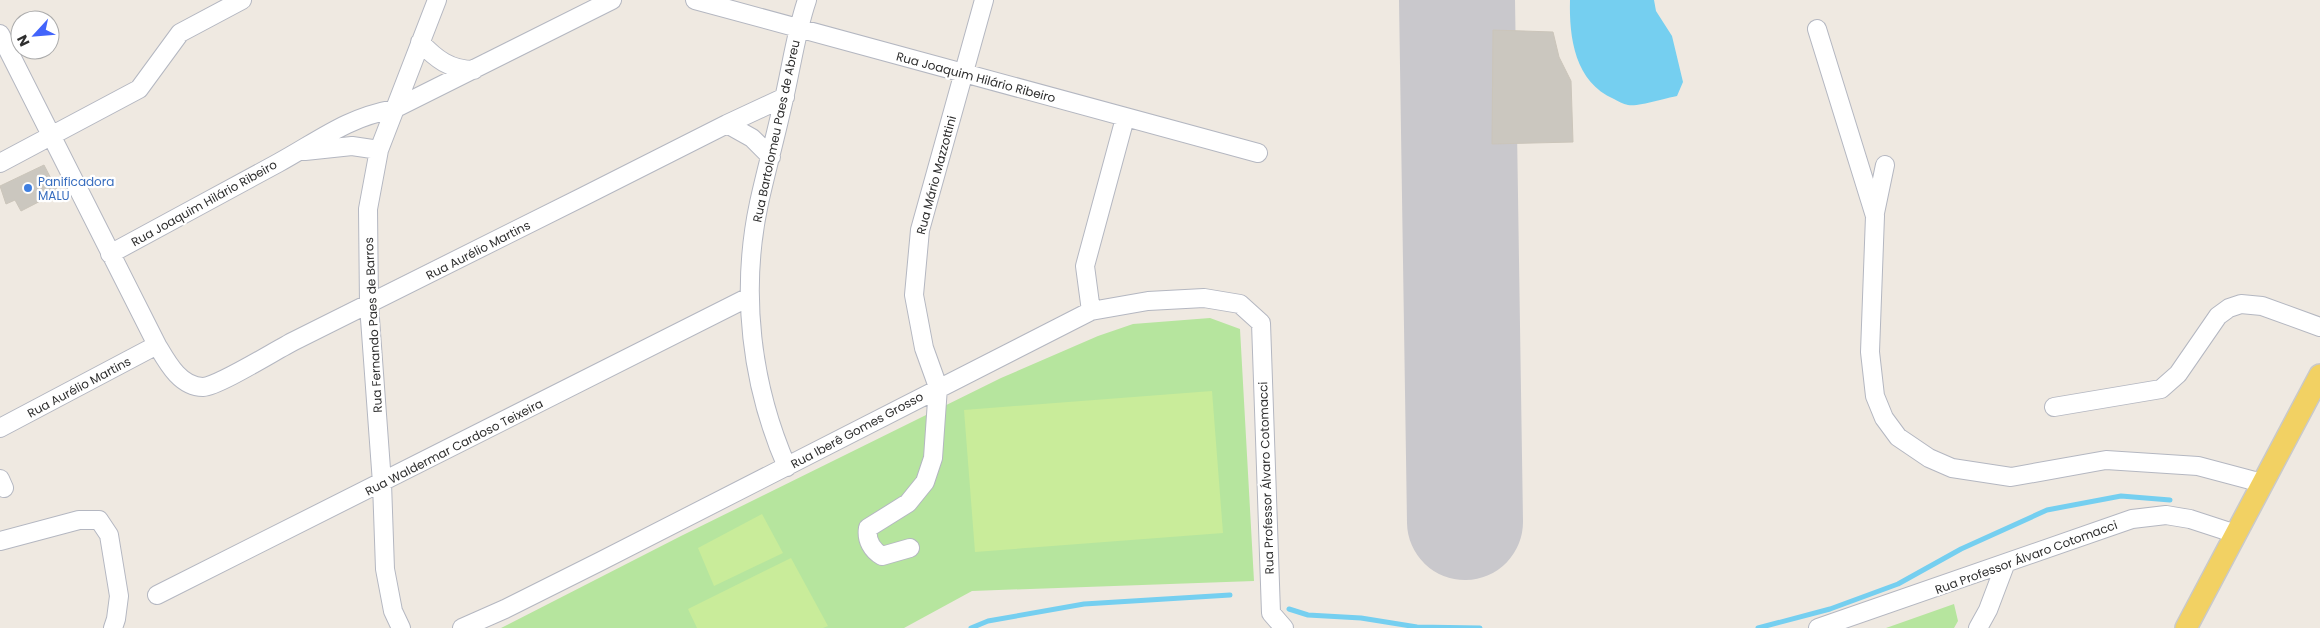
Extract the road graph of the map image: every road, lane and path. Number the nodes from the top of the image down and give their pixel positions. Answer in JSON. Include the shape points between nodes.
{"nodes":[{"id":1,"x":242,"y":0,"type":"edge"},
{"id":2,"x":437,"y":0,"type":"edge"},
{"id":3,"x":612,"y":0,"type":"edge"},
{"id":4,"x":695,"y":0,"type":"edge"},
{"id":5,"x":807,"y":0,"type":"edge"},
{"id":6,"x":984,"y":0,"type":"edge"},
{"id":7,"x":210,"y":7,"type":"edge"},
{"id":8,"x":1817,"y":28,"type":"dead end"},
{"id":9,"x":797,"y":29,"type":"junction"},
{"id":10,"x":0,"y":34,"type":"edge"},
{"id":11,"x":420,"y":42,"type":"junction"},
{"id":12,"x":474,"y":70,"type":"junction"},
{"id":13,"x":963,"y":74,"type":"junction"},
{"id":14,"x":785,"y":97,"type":"junction"},
{"id":15,"x":394,"y":109,"type":"junction"},
{"id":16,"x":1125,"y":118,"type":"junction"},
{"id":17,"x":727,"y":124,"type":"junction"},
{"id":18,"x":50,"y":135,"type":"junction"},
{"id":19,"x":379,"y":150,"type":"junction"},
{"id":20,"x":297,"y":152,"type":"junction"},
{"id":21,"x":1258,"y":154,"type":"dead end"},
{"id":22,"x":771,"y":157,"type":"junction"},
{"id":23,"x":0,"y":163,"type":"edge"},
{"id":24,"x":1885,"y":165,"type":"dead end"},
{"id":25,"x":1875,"y":216,"type":"junction"},
{"id":26,"x":110,"y":254,"type":"junction"},
{"id":27,"x":750,"y":297,"type":"junction"},
{"id":28,"x":370,"y":305,"type":"junction"},
{"id":29,"x":1091,"y":311,"type":"junction"},
{"id":30,"x":1261,"y":322,"type":"joint"},
{"id":31,"x":2320,"y":327,"type":"edge"},
{"id":32,"x":157,"y":346,"type":"junction"},
{"id":33,"x":2319,"y":380,"type":"edge"},
{"id":34,"x":938,"y":387,"type":"junction"},
{"id":35,"x":2054,"y":407,"type":"dead end"},
{"id":36,"x":0,"y":428,"type":"edge"},
{"id":37,"x":787,"y":467,"type":"junction"},
{"id":38,"x":382,"y":483,"type":"junction"},
{"id":39,"x":2262,"y":483,"type":"junction"},
{"id":40,"x":2236,"y":534,"type":"junction"},
{"id":41,"x":0,"y":541,"type":"edge"},
{"id":42,"x":910,"y":548,"type":"dead end"},
{"id":43,"x":2005,"y":565,"type":"junction"},
{"id":44,"x":157,"y":595,"type":"dead end"},
{"id":45,"x":1828,"y":627,"type":"edge"},
{"id":46,"x":112,"y":628,"type":"edge"},
{"id":47,"x":401,"y":628,"type":"edge"},
{"id":48,"x":462,"y":628,"type":"edge"},
{"id":49,"x":1284,"y":628,"type":"edge"},
{"id":50,"x":1978,"y":628,"type":"edge"},
{"id":51,"x":2186,"y":628,"type":"edge"}],
"edges":[{"from":1,"to":7,"type":"street"},
{"from":2,"to":11,"type":"street","name":"Rua Fernando Paes de Barros"},
{"from":3,"to":12,"type":"street","name":"Rua Joaquim Hilário Ribeiro"},
{"from":4,"to":9,"type":"street","name":"Rua Joaquim Hilário Ribeiro"},
{"from":5,"to":9,"type":"street","name":"Rua Bartolomeu Paes de Abreu"},
{"from":6,"to":13,"type":"street","name":"Rua Mário Mazzottini"},
{"from":7,"to":18,"type":"street","via":[[180,34],[138,89]]},
{"from":8,"to":25,"type":"street"},
{"from":9,"to":13,"type":"street","name":"Rua Joaquim Hilário Ribeiro"},
{"from":9,"to":14,"type":"street","name":"Rua Bartolomeu Paes de Abreu"},
{"from":10,"to":18,"type":"street"},
{"from":11,"to":12,"type":"street","via":[[444,64]]},
{"from":11,"to":15,"type":"street","name":"Rua Fernando Paes de Barros"},
{"from":12,"to":15,"type":"street","name":"Rua Joaquim Hilário Ribeiro"},
{"from":13,"to":16,"type":"street","name":"Rua Joaquim Hilário Ribeiro"},
{"from":13,"to":34,"type":"street","name":"Rua Mário Mazzottini","via":[[920,230],[916,267],[914,295],[918,321]]},
{"from":14,"to":17,"type":"street","name":"Rua Aurélio Martins"},
{"from":14,"to":22,"type":"street","name":"Rua Bartolomeu Paes de Abreu"},
{"from":15,"to":19,"type":"street","name":"Rua Fernando Paes de Barros"},
{"from":15,"to":20,"type":"street","name":"Rua Joaquim Hilário Ribeiro","via":[[346,122]]},
{"from":16,"to":21,"type":"street","name":"Rua Joaquim Hilário Ribeiro"},
{"from":16,"to":29,"type":"street","via":[[1085,266]]},
{"from":17,"to":22,"type":"street","via":[[752,138]]},
{"from":17,"to":28,"type":"street","name":"Rua Aurélio Martins"},
{"from":18,"to":23,"type":"street"},
{"from":18,"to":26,"type":"street"},
{"from":19,"to":20,"type":"street","name":"Rua Joaquim Hilário Ribeiro","via":[[352,146]]},
{"from":19,"to":28,"type":"street","name":"Rua Fernando Paes de Barros","via":[[368,209]]},
{"from":20,"to":26,"type":"street","name":"Rua Joaquim Hilário Ribeiro"},
{"from":22,"to":27,"type":"street","name":"Rua Bartolomeu Paes de Abreu","via":[[758,204]]},
{"from":24,"to":25,"type":"street"},
{"from":25,"to":39,"type":"street","via":[[1870,352],[1875,396],[1884,418],[1898,437],[1929,458],[1952,468],[2011,477],[2106,460],[2198,466]]},
{"from":26,"to":32,"type":"street"},
{"from":27,"to":37,"type":"street","name":"Rua Bartolomeu Paes de Abreu","via":[[755,368],[771,431]]},
{"from":27,"to":38,"type":"street","name":"Rua Waldermar Cardoso Teixeira"},
{"from":28,"to":32,"type":"street","name":"Rua Aurélio Martins","via":[[217,383],[202,387],[187,382],[172,370]]},
{"from":28,"to":38,"type":"street","name":"Rua Fernando Paes de Barros"},
{"from":29,"to":30,"type":"street","name":"Rua Iberê Gomes Grosso","via":[[1148,301],[1204,298],[1240,304]]},
{"from":29,"to":34,"type":"street","name":"Rua Iberê Gomes Grosso"},
{"from":30,"to":49,"type":"street","name":"Rua Professor Álvaro Cotomacci","via":[[1271,613]]},
{"from":31,"to":35,"type":"street","via":[[2262,306],[2241,304],[2218,316],[2178,374],[2161,389]]},
{"from":32,"to":36,"type":"street","name":"Rua Aurélio Martins"},
{"from":33,"to":39,"type":"main road"},
{"from":34,"to":37,"type":"street","name":"Rua Iberê Gomes Grosso"},
{"from":34,"to":42,"type":"street","name":"Rua Mário Mazzottini","via":[[933,458],[925,482],[908,503],[868,528],[867,536],[874,551],[882,556]]},
{"from":37,"to":48,"type":"street","name":"Rua Iberê Gomes Grosso"},
{"from":38,"to":44,"type":"street","name":"Rua Waldermar Cardoso Teixeira"},
{"from":38,"to":47,"type":"street","name":"Rua Fernando Paes de Barros","via":[[385,569],[393,611]]},
{"from":39,"to":40,"type":"main road"},
{"from":40,"to":43,"type":"street","name":"Rua Professor Álvaro Cotomacci","via":[[2190,519],[2158,516],[2093,531]]},
{"from":40,"to":51,"type":"main road"},
{"from":41,"to":46,"type":"street","via":[[79,520],[99,520],[109,535],[119,596]]},
{"from":43,"to":45,"type":"street","name":"Rua Professor Álvaro Cotomacci"},
{"from":43,"to":50,"type":"street"}]}
